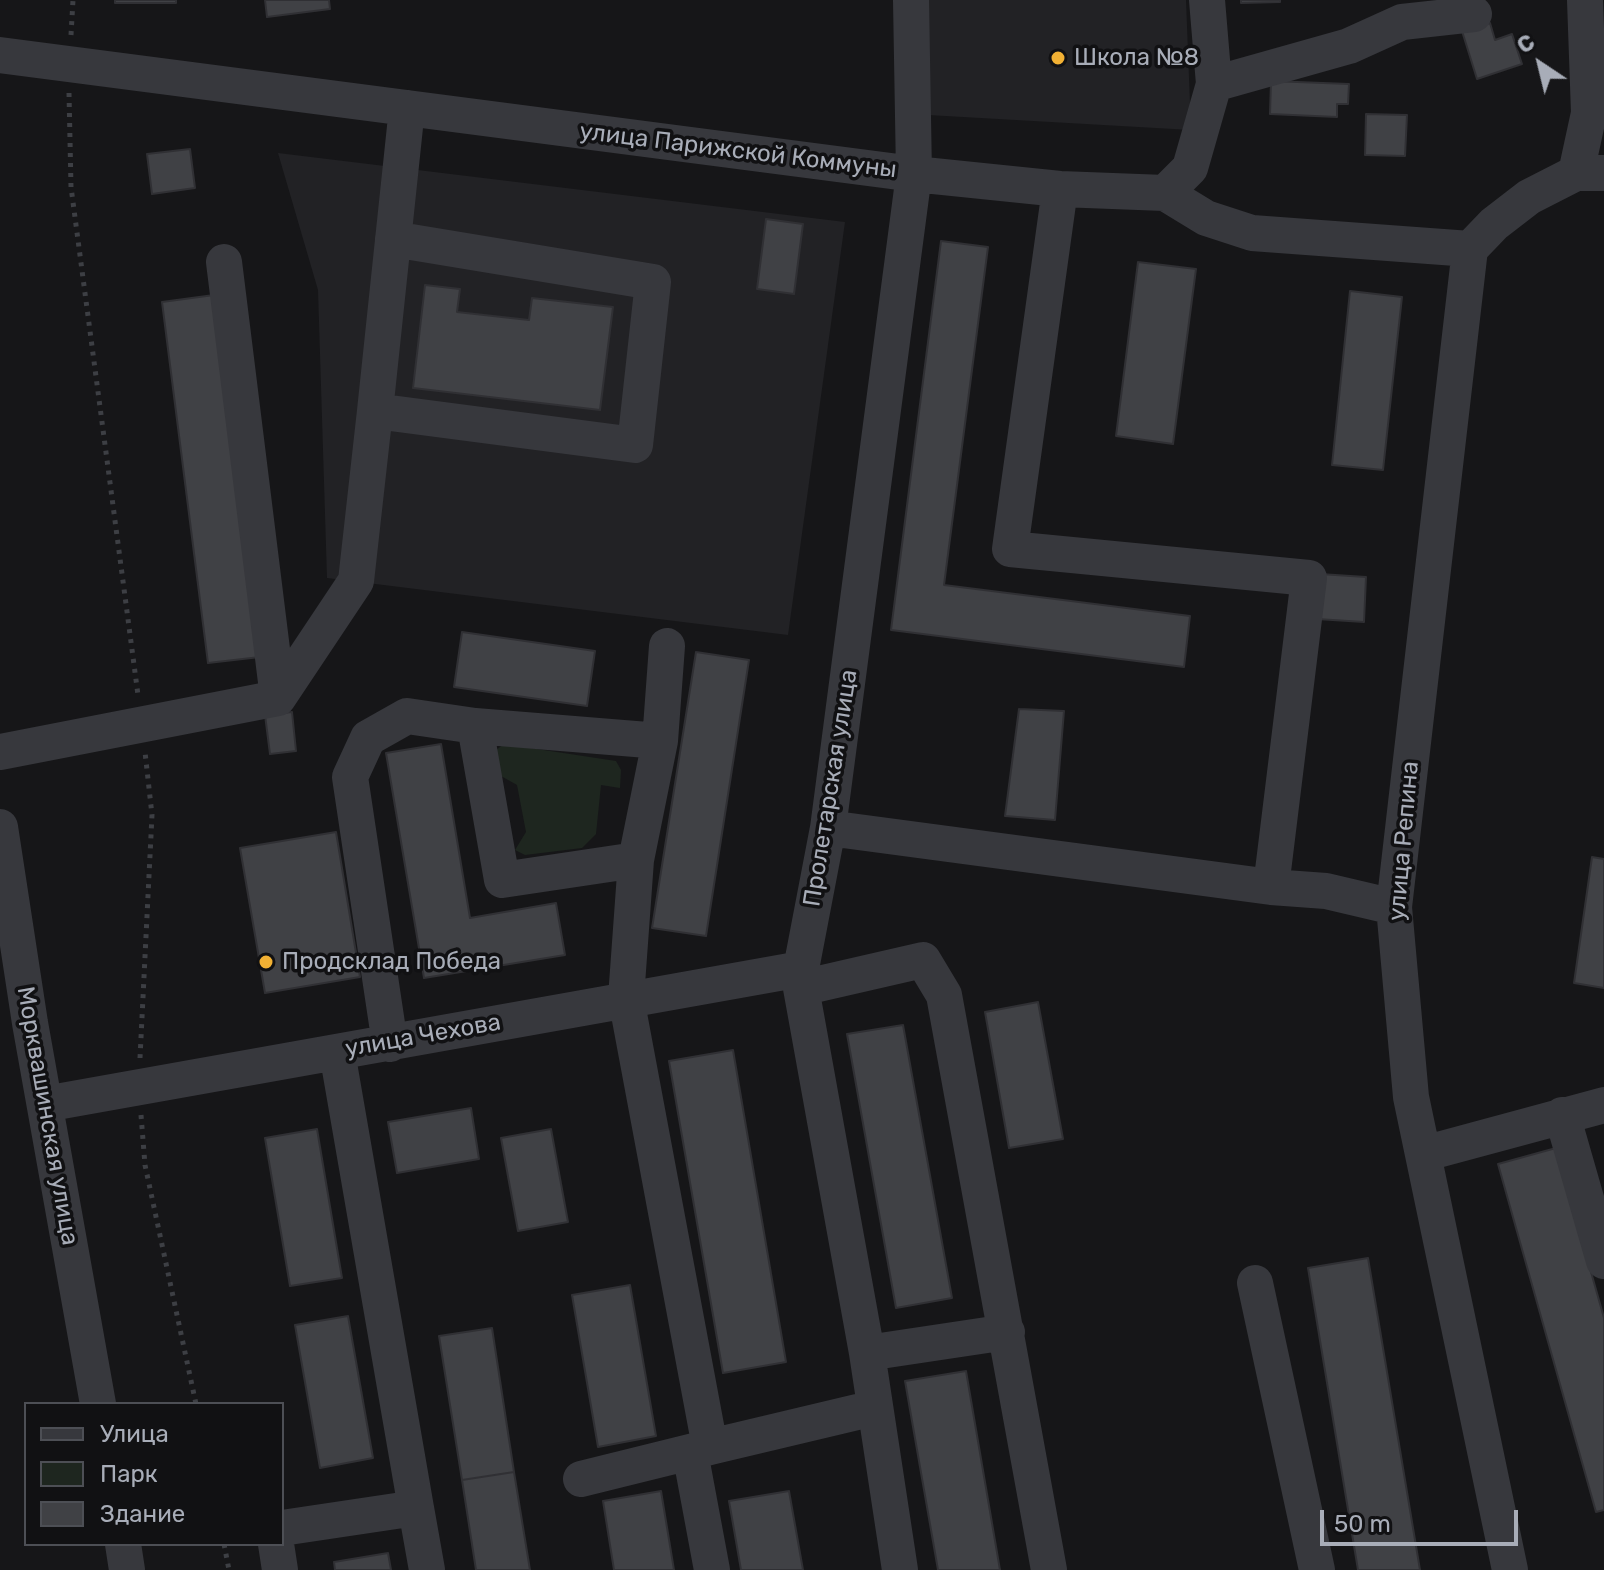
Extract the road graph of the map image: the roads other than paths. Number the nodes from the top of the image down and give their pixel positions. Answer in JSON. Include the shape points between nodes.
{"nodes":[{"id":1,"x":911,"y":0,"type":"edge"},
{"id":2,"x":1207,"y":0,"type":"edge"},
{"id":3,"x":1585,"y":0,"type":"edge"},
{"id":4,"x":1474,"y":14,"type":"dead end"},
{"id":5,"x":0,"y":55,"type":"edge"},
{"id":6,"x":1214,"y":84,"type":"junction"},
{"id":7,"x":407,"y":108,"type":"junction"},
{"id":8,"x":1590,"y":173,"type":"edge"},
{"id":9,"x":914,"y":174,"type":"junction"},
{"id":10,"x":1060,"y":189,"type":"junction"},
{"id":11,"x":1165,"y":193,"type":"junction"},
{"id":12,"x":393,"y":239,"type":"junction"},
{"id":13,"x":1470,"y":249,"type":"junction"},
{"id":14,"x":224,"y":262,"type":"dead end"},
{"id":15,"x":375,"y":411,"type":"junction"},
{"id":16,"x":667,"y":646,"type":"dead end"},
{"id":17,"x":278,"y":698,"type":"junction"},
{"id":18,"x":475,"y":726,"type":"junction"},
{"id":19,"x":660,"y":741,"type":"junction"},
{"id":20,"x":0,"y":752,"type":"edge"},
{"id":21,"x":0,"y":827,"type":"edge"},
{"id":22,"x":828,"y":828,"type":"junction"},
{"id":23,"x":636,"y":860,"type":"junction"},
{"id":24,"x":1271,"y":887,"type":"junction"},
{"id":25,"x":1394,"y":907,"type":"junction"},
{"id":26,"x":801,"y":978,"type":"junction"},
{"id":27,"x":626,"y":998,"type":"junction"},
{"id":28,"x":15,"y":1023,"type":"edge"},
{"id":29,"x":390,"y":1044,"type":"junction"},
{"id":30,"x":337,"y":1052,"type":"junction"},
{"id":31,"x":45,"y":1104,"type":"junction"},
{"id":32,"x":1604,"y":1105,"type":"edge"},
{"id":33,"x":1562,"y":1115,"type":"junction"},
{"id":34,"x":1423,"y":1154,"type":"junction"},
{"id":35,"x":1604,"y":1261,"type":"edge"},
{"id":36,"x":1255,"y":1283,"type":"dead end"},
{"id":37,"x":1007,"y":1332,"type":"junction"},
{"id":38,"x":867,"y":1353,"type":"junction"},
{"id":39,"x":98,"y":1402,"type":"edge"},
{"id":40,"x":874,"y":1408,"type":"junction"},
{"id":41,"x":700,"y":1450,"type":"junction"},
{"id":42,"x":581,"y":1479,"type":"dead end"},
{"id":43,"x":416,"y":1508,"type":"junction"},
{"id":44,"x":284,"y":1528,"type":"edge"},
{"id":45,"x":123,"y":1546,"type":"edge"},
{"id":46,"x":276,"y":1546,"type":"edge"},
{"id":47,"x":127,"y":1570,"type":"edge"},
{"id":48,"x":280,"y":1570,"type":"edge"},
{"id":49,"x":427,"y":1570,"type":"edge"},
{"id":50,"x":712,"y":1570,"type":"edge"},
{"id":51,"x":900,"y":1570,"type":"edge"},
{"id":52,"x":1049,"y":1570,"type":"edge"},
{"id":53,"x":1317,"y":1570,"type":"edge"},
{"id":54,"x":1510,"y":1570,"type":"edge"}],
"edges":[{"from":1,"to":9,"type":"street","name":"Пролетарская улица"},
{"from":2,"to":6,"type":"street"},
{"from":3,"to":8,"type":"street"},
{"from":4,"to":6,"type":"street","via":[[1402,22],[1349,46]]},
{"from":5,"to":7,"type":"street","name":"улица Парижской Коммуны"},
{"from":6,"to":11,"type":"street","via":[[1190,168]]},
{"from":7,"to":9,"type":"street","name":"улица Парижской Коммуны"},
{"from":7,"to":12,"type":"street"},
{"from":8,"to":13,"type":"street","via":[[1529,197]]},
{"from":9,"to":10,"type":"street","name":"улица Парижской Коммуны"},
{"from":9,"to":22,"type":"street","name":"Пролетарская улица"},
{"from":10,"to":11,"type":"street","name":"улица Парижской Коммуны"},
{"from":10,"to":24,"type":"street","via":[[1010,549],[1309,578]]},
{"from":11,"to":13,"type":"street","name":"улица Парижской Коммуны","via":[[1206,218],[1252,233]]},
{"from":12,"to":15,"type":"street"},
{"from":12,"to":15,"type":"street","via":[[653,282],[635,445]]},
{"from":13,"to":25,"type":"street","name":"улица Репина"},
{"from":14,"to":17,"type":"street"},
{"from":15,"to":17,"type":"street","via":[[356,581]]},
{"from":16,"to":19,"type":"street"},
{"from":17,"to":20,"type":"street"},
{"from":18,"to":19,"type":"street"},
{"from":18,"to":23,"type":"street","via":[[502,880]]},
{"from":18,"to":29,"type":"street","via":[[407,716],[368,738],[350,777]]},
{"from":19,"to":23,"type":"street"},
{"from":21,"to":28,"type":"street","name":"Морквашинская улица"},
{"from":22,"to":24,"type":"street"},
{"from":22,"to":26,"type":"street","name":"Пролетарская улица"},
{"from":23,"to":27,"type":"street"},
{"from":24,"to":25,"type":"street","via":[[1326,891]]},
{"from":25,"to":34,"type":"street","name":"улица Репина","via":[[1411,1097]]},
{"from":26,"to":27,"type":"street","name":"улица Чехова"},
{"from":26,"to":37,"type":"street","name":"улица Чехова","via":[[923,960],[944,995]]},
{"from":26,"to":38,"type":"street","name":"Пролетарская улица"},
{"from":27,"to":29,"type":"street","name":"улица Чехова"},
{"from":27,"to":41,"type":"street"},
{"from":28,"to":31,"type":"street","name":"Морквашинская улица"},
{"from":29,"to":30,"type":"street","name":"улица Чехова"},
{"from":30,"to":31,"type":"street","name":"улица Чехова"},
{"from":30,"to":43,"type":"street"},
{"from":31,"to":39,"type":"street","name":"Морквашинская улица"},
{"from":32,"to":33,"type":"street"},
{"from":33,"to":34,"type":"street"},
{"from":33,"to":35,"type":"street"},
{"from":34,"to":54,"type":"street","name":"улица Репина"},
{"from":36,"to":53,"type":"street"},
{"from":37,"to":38,"type":"street"},
{"from":37,"to":52,"type":"street"},
{"from":38,"to":40,"type":"street","name":"Пролетарская улица"},
{"from":40,"to":41,"type":"street"},
{"from":40,"to":51,"type":"street","name":"Пролетарская улица"},
{"from":41,"to":42,"type":"street"},
{"from":41,"to":50,"type":"street"},
{"from":43,"to":44,"type":"street"},
{"from":43,"to":49,"type":"street"},
{"from":45,"to":47,"type":"street"},
{"from":46,"to":48,"type":"street"}]}
